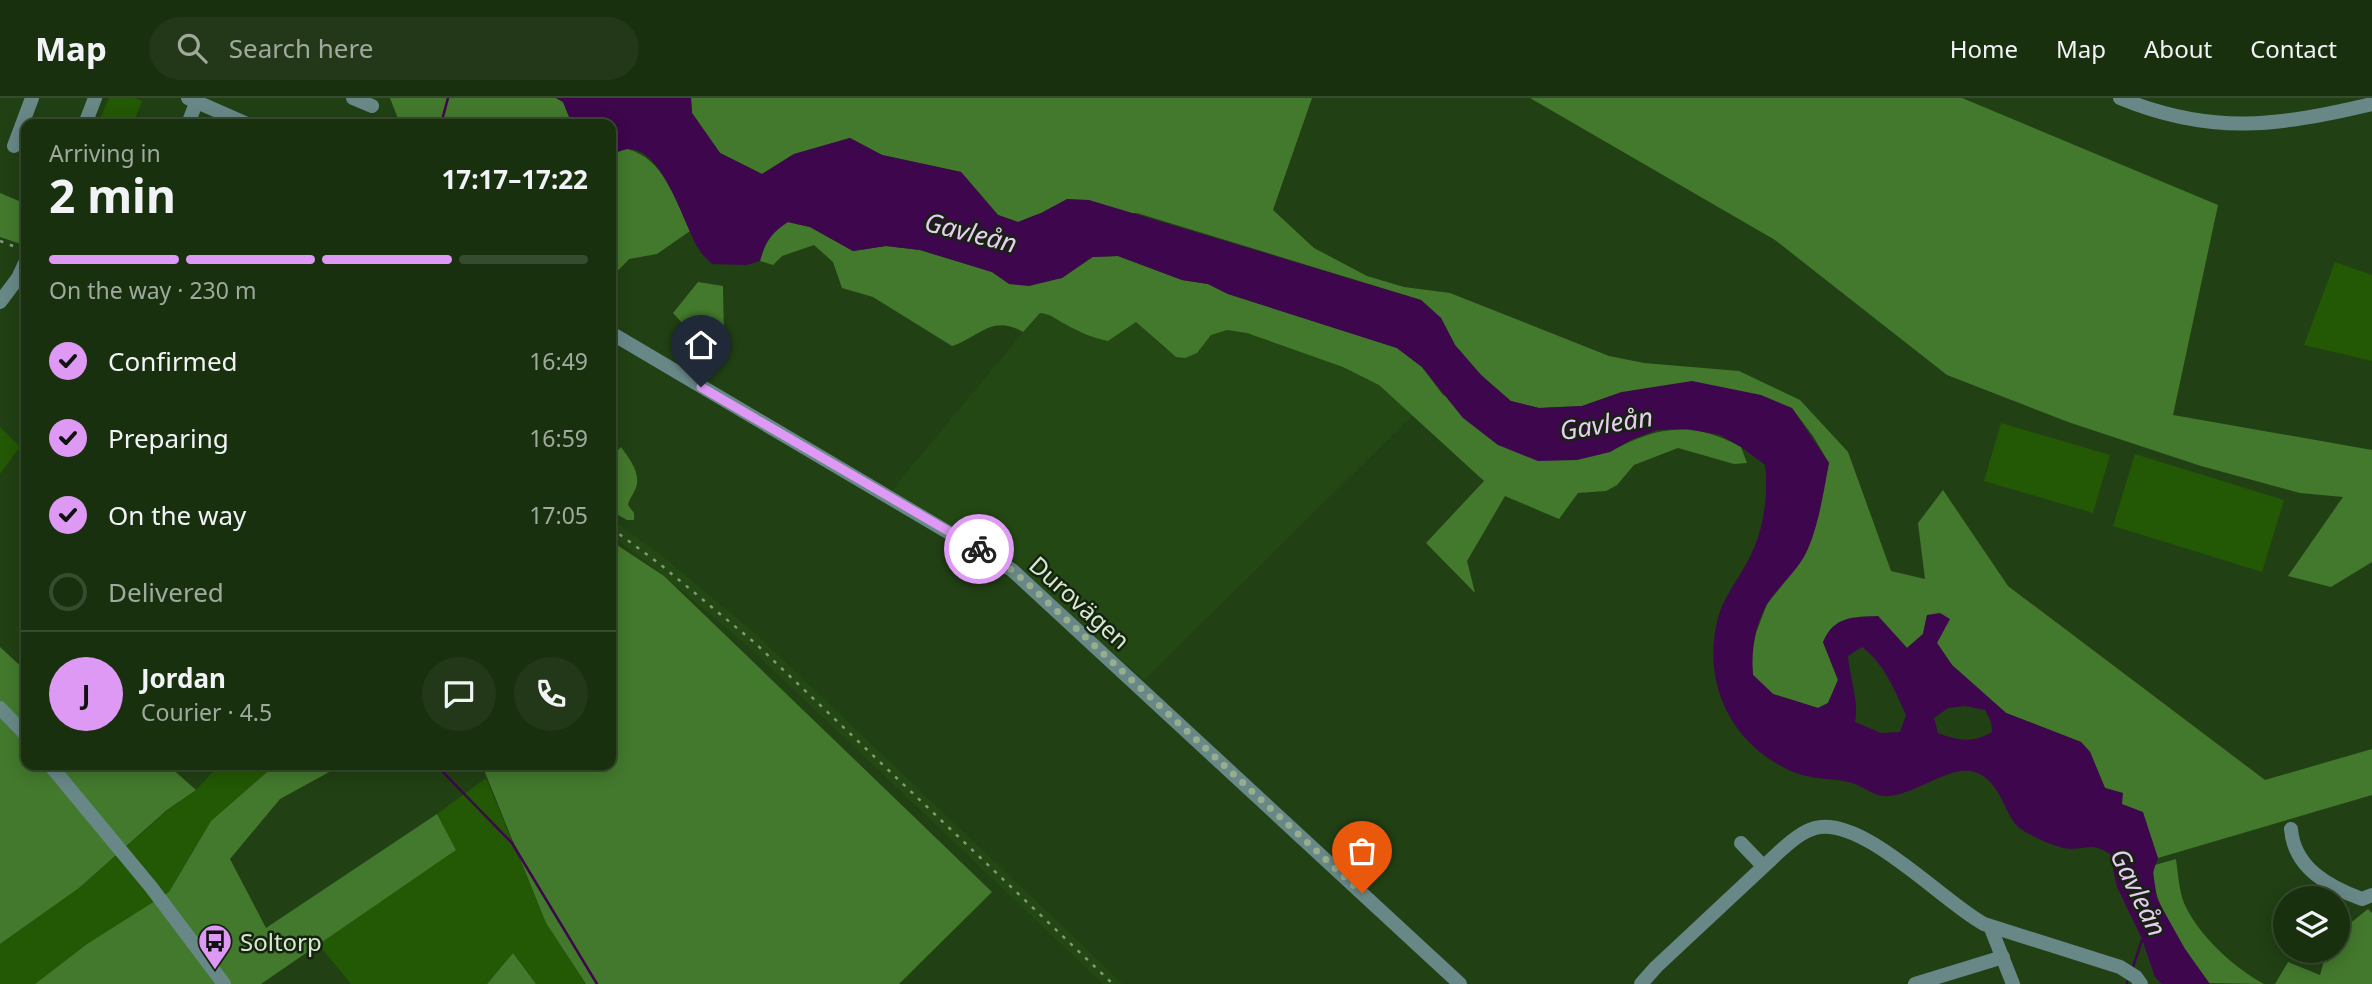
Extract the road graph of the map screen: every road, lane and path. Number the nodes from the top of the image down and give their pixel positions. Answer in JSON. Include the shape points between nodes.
{"nodes":[{"id":1,"x":32,"y":98,"type":"edge"},
{"id":2,"x":95,"y":98,"type":"edge"},
{"id":3,"x":354,"y":98,"type":"edge"},
{"id":4,"x":2120,"y":98,"type":"edge"},
{"id":5,"x":194,"y":99,"type":"edge"},
{"id":6,"x":2372,"y":104,"type":"edge"},
{"id":7,"x":372,"y":106,"type":"dead end"},
{"id":8,"x":24,"y":119,"type":"edge"},
{"id":9,"x":87,"y":119,"type":"edge"},
{"id":10,"x":189,"y":119,"type":"edge"},
{"id":11,"x":236,"y":119,"type":"edge"},
{"id":12,"x":21,"y":127,"type":"edge"},
{"id":13,"x":14,"y":146,"type":"dead end"},
{"id":14,"x":21,"y":272,"type":"edge"},
{"id":15,"x":0,"y":302,"type":"edge"},
{"id":16,"x":616,"y":336,"type":"edge"},
{"id":17,"x":0,"y":708,"type":"edge"},
{"id":18,"x":21,"y":730,"type":"edge"},
{"id":19,"x":54,"y":770,"type":"edge"},
{"id":20,"x":2291,"y":829,"type":"dead end"},
{"id":21,"x":1741,"y":843,"type":"dead end"},
{"id":22,"x":1763,"y":866,"type":"junction"},
{"id":23,"x":2372,"y":895,"type":"edge"},
{"id":24,"x":1990,"y":926,"type":"junction"},
{"id":25,"x":2003,"y":957,"type":"junction"},
{"id":26,"x":224,"y":984,"type":"edge"},
{"id":27,"x":1460,"y":984,"type":"edge"},
{"id":28,"x":1641,"y":984,"type":"edge"},
{"id":29,"x":1915,"y":984,"type":"edge"},
{"id":30,"x":2013,"y":984,"type":"edge"},
{"id":31,"x":2141,"y":984,"type":"edge"}],
"edges":[{"from":1,"to":8,"type":"street"},
{"from":2,"to":9,"type":"street"},
{"from":3,"to":7,"type":"street"},
{"from":4,"to":6,"type":"street","via":[[2185,119],[2230,124],[2291,121]]},
{"from":5,"to":10,"type":"street"},
{"from":5,"to":11,"type":"street"},
{"from":12,"to":13,"type":"street"},
{"from":14,"to":15,"type":"street"},
{"from":16,"to":27,"type":"street","name":"Durovägen","via":[[1012,570]]},
{"from":17,"to":18,"type":"street"},
{"from":19,"to":26,"type":"street"},
{"from":20,"to":23,"type":"street","via":[[2298,856],[2328,884],[2362,899]]},
{"from":21,"to":22,"type":"street"},
{"from":22,"to":24,"type":"street","via":[[1796,838],[1828,827],[1875,846],[1968,916]]},
{"from":22,"to":28,"type":"street"},
{"from":24,"to":25,"type":"street"},
{"from":24,"to":31,"type":"street","via":[[2119,967]]},
{"from":25,"to":29,"type":"street"},
{"from":25,"to":30,"type":"street"}]}
